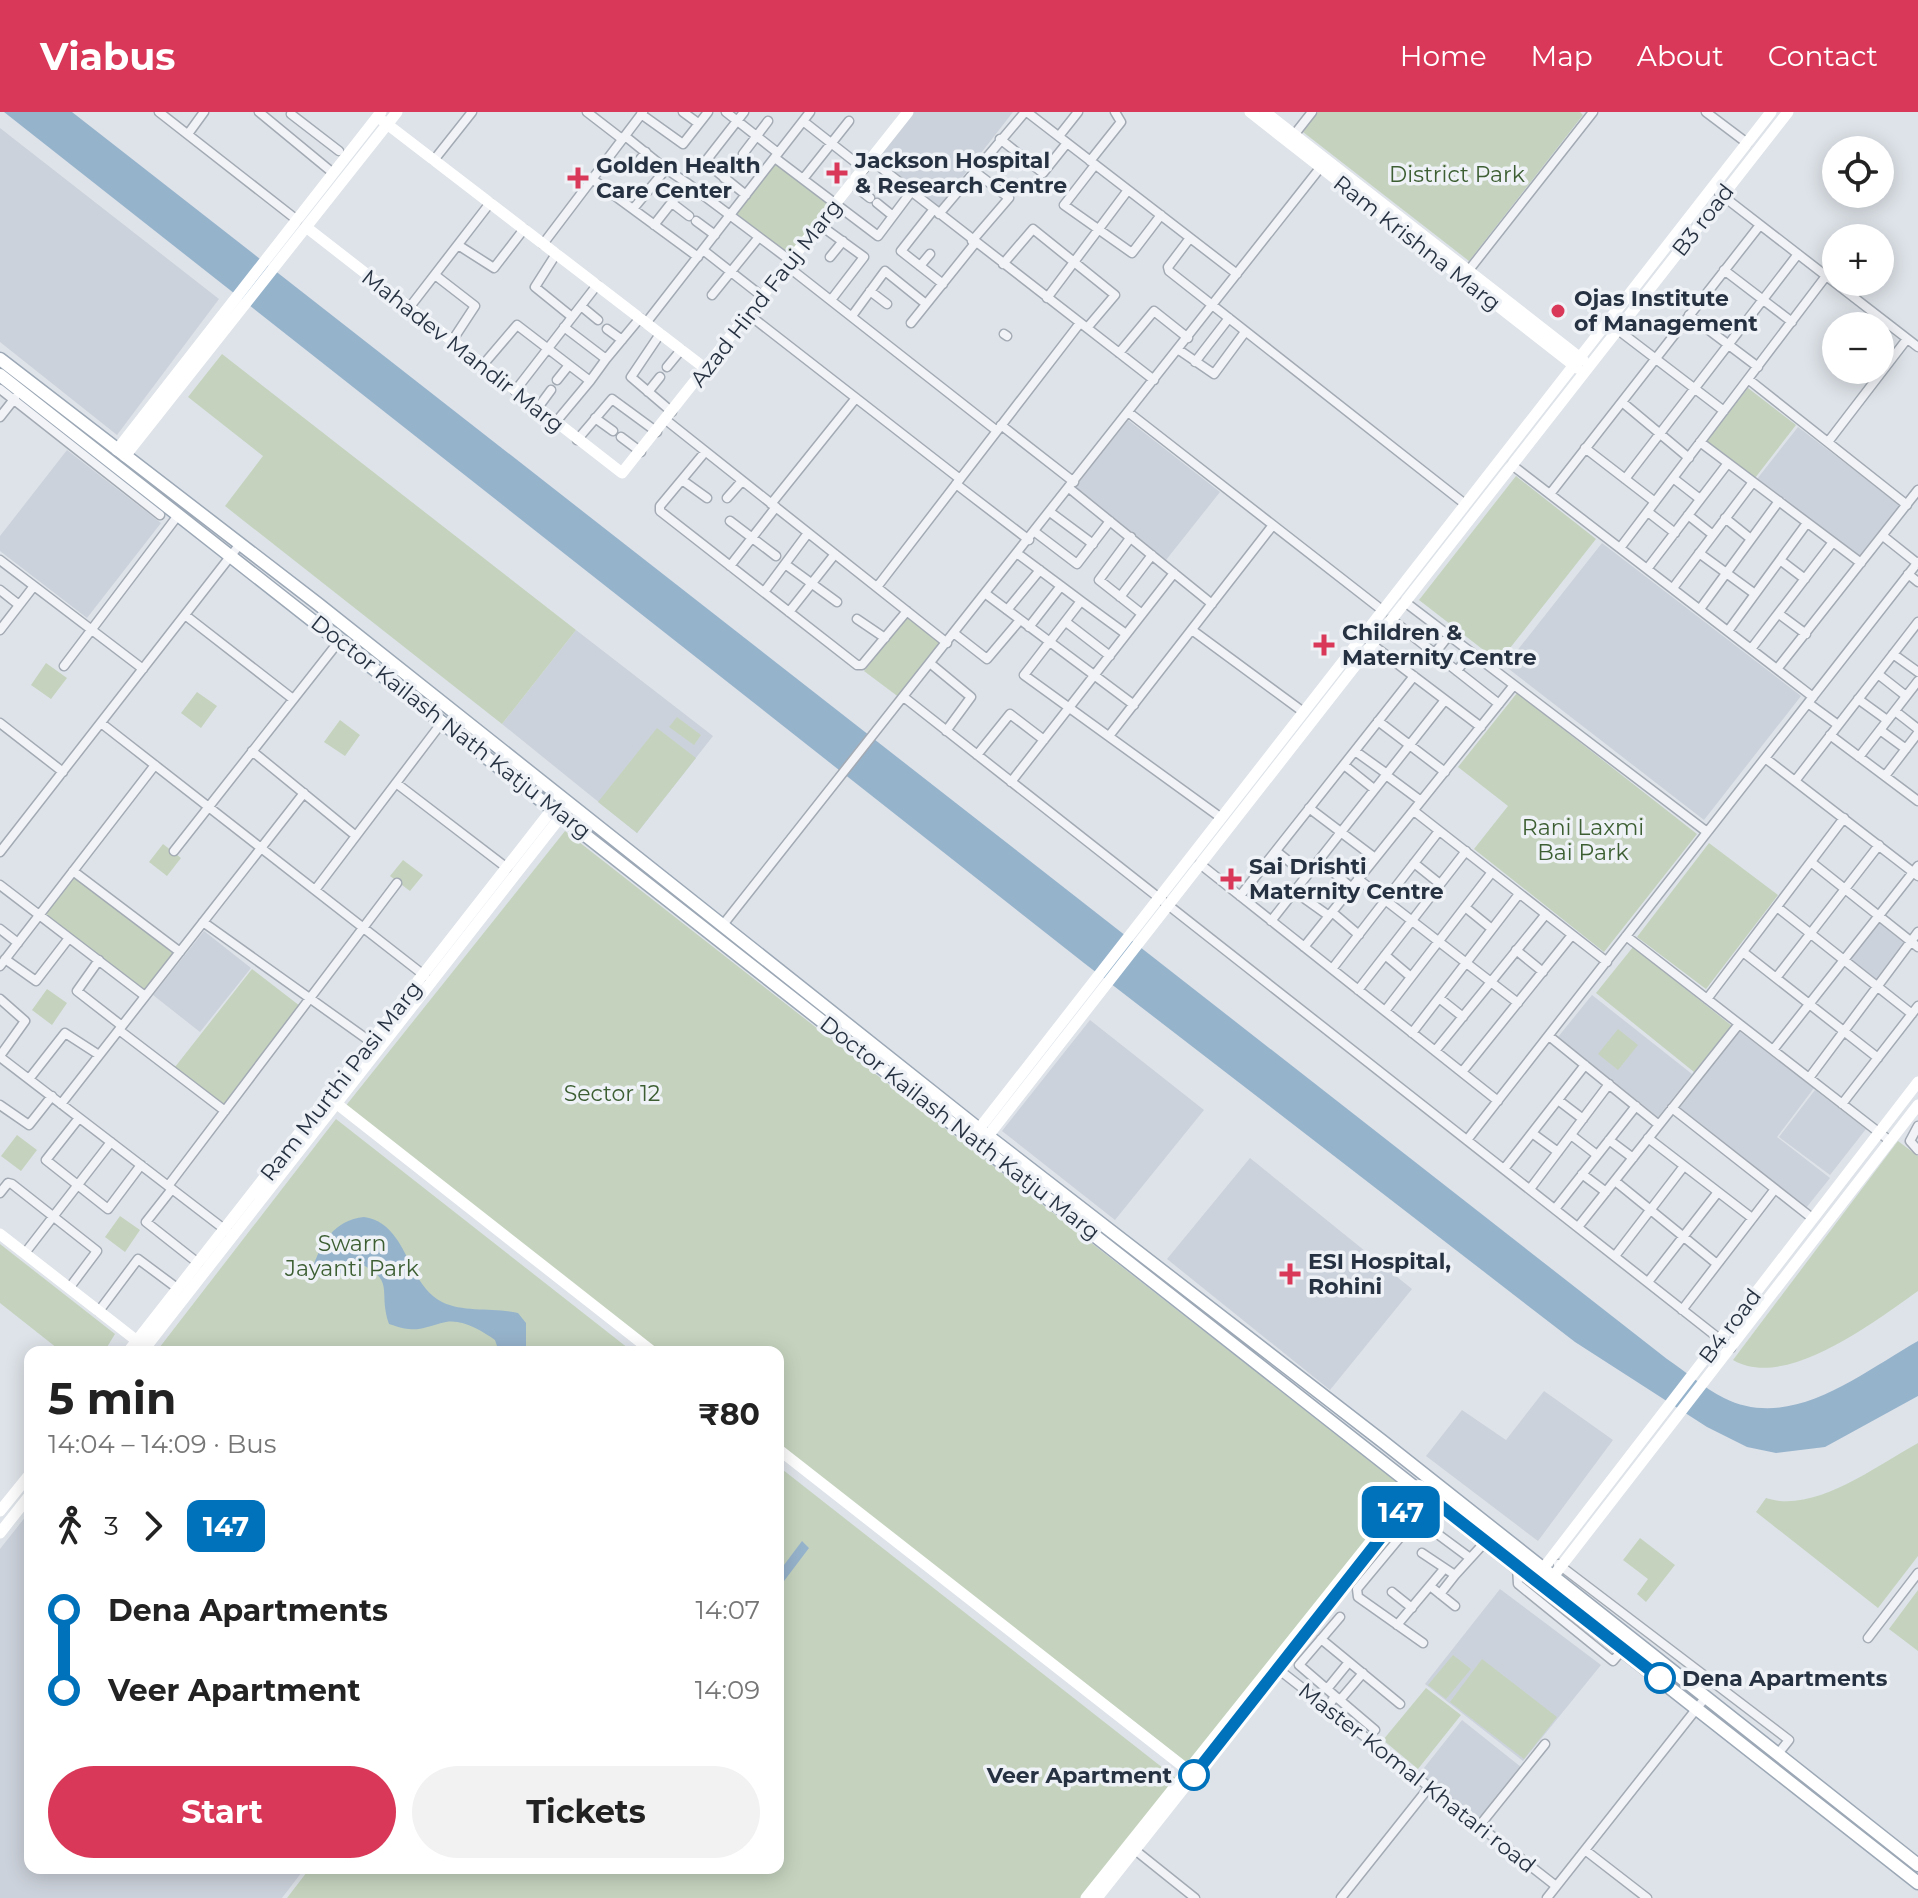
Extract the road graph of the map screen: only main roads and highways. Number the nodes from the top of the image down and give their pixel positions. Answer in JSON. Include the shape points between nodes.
{"nodes":[{"id":1,"x":0,"y":359,"type":"edge"},
{"id":2,"x":0,"y":375,"type":"edge"},
{"id":3,"x":21,"y":391,"type":"junction"},
{"id":4,"x":426,"y":690,"type":"junction"},
{"id":5,"x":417,"y":701,"type":"junction"},
{"id":6,"x":655,"y":880,"type":"junction"},
{"id":7,"x":980,"y":1137,"type":"junction"},
{"id":8,"x":1358,"y":1431,"type":"junction"},
{"id":9,"x":1705,"y":1703,"type":"junction"},
{"id":10,"x":1918,"y":1865,"type":"edge"},
{"id":11,"x":1918,"y":1883,"type":"edge"}],
"edges":[{"from":1,"to":3,"type":"main road","name":"Doctor Kailash Nath Katju Marg"},
{"from":2,"to":3,"type":"main road","name":"Doctor Kailash Nath Katju Marg"},
{"from":3,"to":4,"type":"main road","name":"Doctor Kailash Nath Katju Marg","via":[[121,453]]},
{"from":3,"to":5,"type":"main road","name":"Doctor Kailash Nath Katju Marg"},
{"from":4,"to":5,"type":"main road"},
{"from":4,"to":6,"type":"main road","name":"Doctor Kailash Nath Katju Marg"},
{"from":5,"to":6,"type":"main road","name":"Doctor Kailash Nath Katju Marg"},
{"from":6,"to":7,"type":"main road","name":"Doctor Kailash Nath Katju Marg"},
{"from":6,"to":7,"type":"main road","name":"Doctor Kailash Nath Katju Marg","via":[[722,926]]},
{"from":7,"to":8,"type":"main road","name":"Doctor Kailash Nath Katju Marg"},
{"from":8,"to":9,"type":"main road","name":"Doctor Kailash Nath Katju Marg","via":[[1547,1574]]},
{"from":8,"to":9,"type":"main road","name":"Doctor Kailash Nath Katju Marg","via":[[1417,1488],[1623,1649]]},
{"from":9,"to":10,"type":"main road","name":"Doctor Kailash Nath Katju Marg"},
{"from":9,"to":11,"type":"main road","name":"Doctor Kailash Nath Katju Marg"}]}
